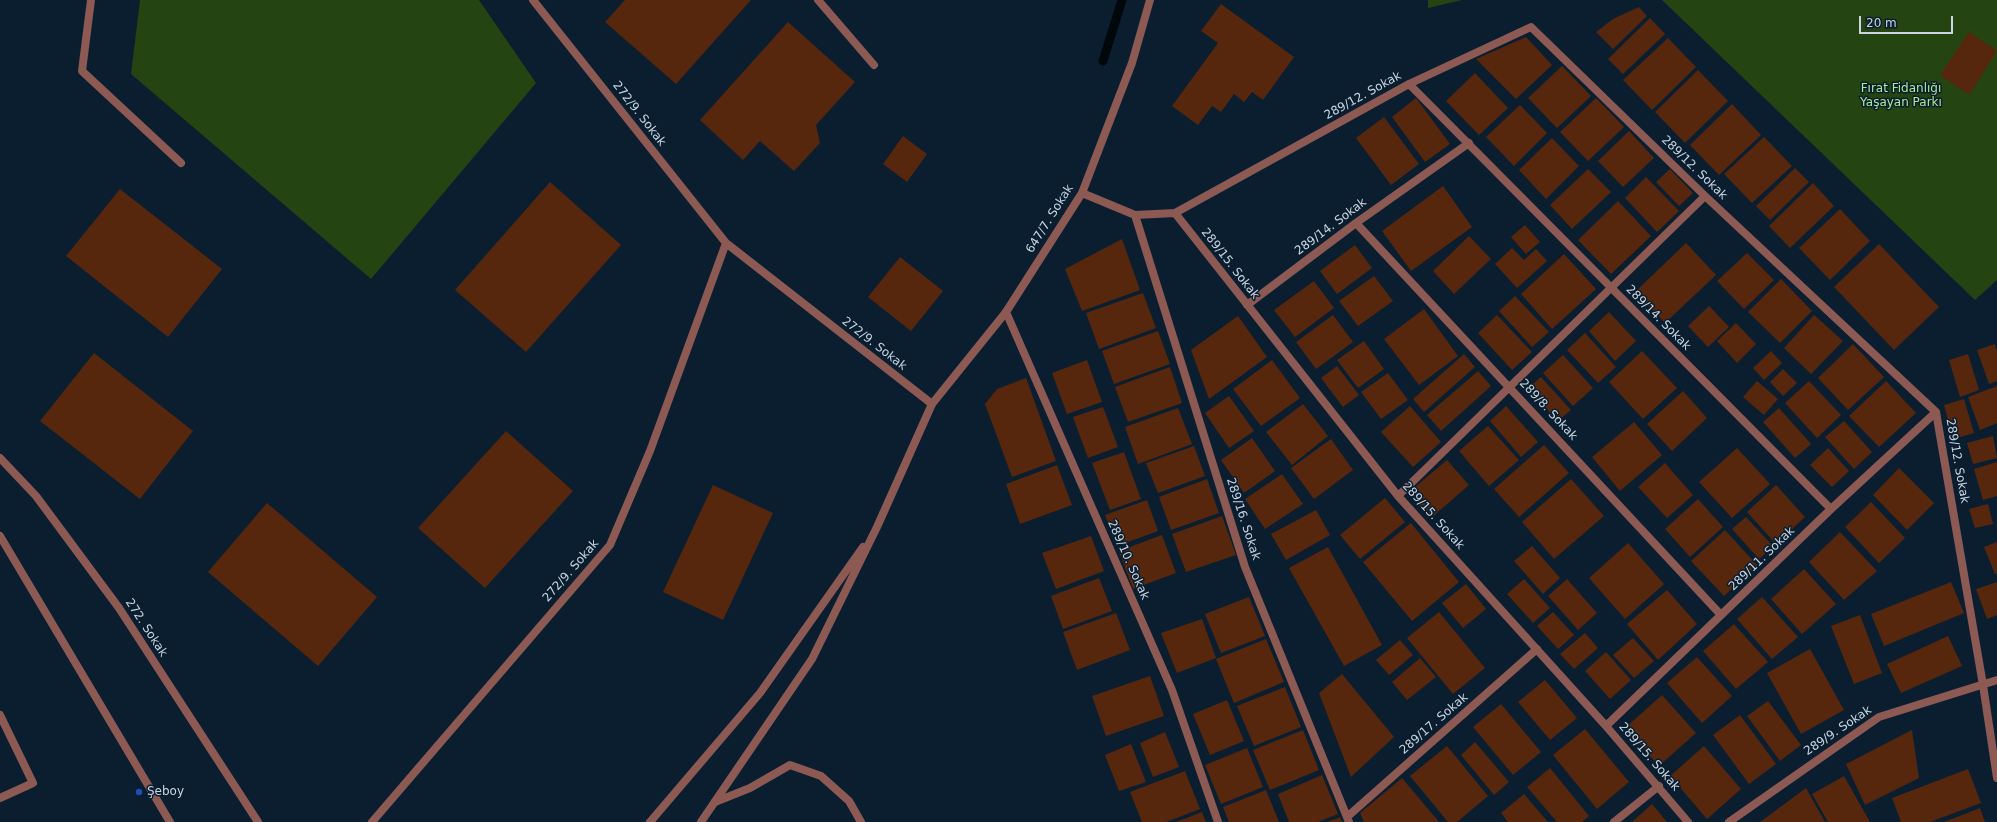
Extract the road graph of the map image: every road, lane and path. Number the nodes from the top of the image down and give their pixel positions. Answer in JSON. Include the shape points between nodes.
{"nodes":[{"id":1,"x":91,"y":0,"type":"edge"},
{"id":2,"x":533,"y":0,"type":"edge"},
{"id":3,"x":818,"y":0,"type":"edge"},
{"id":4,"x":1150,"y":0,"type":"edge"},
{"id":5,"x":874,"y":65,"type":"dead end"},
{"id":6,"x":1409,"y":84,"type":"junction"},
{"id":7,"x":1469,"y":143,"type":"junction"},
{"id":8,"x":181,"y":163,"type":"dead end"},
{"id":9,"x":1082,"y":193,"type":"junction"},
{"id":10,"x":1705,"y":196,"type":"junction"},
{"id":11,"x":1175,"y":213,"type":"junction"},
{"id":12,"x":1135,"y":215,"type":"junction"},
{"id":13,"x":1356,"y":223,"type":"junction"},
{"id":14,"x":726,"y":243,"type":"junction"},
{"id":15,"x":1612,"y":288,"type":"junction"},
{"id":16,"x":1247,"y":305,"type":"junction"},
{"id":17,"x":1006,"y":312,"type":"junction"},
{"id":18,"x":1510,"y":387,"type":"junction"},
{"id":19,"x":932,"y":404,"type":"junction"},
{"id":20,"x":1936,"y":412,"type":"junction"},
{"id":21,"x":0,"y":458,"type":"edge"},
{"id":22,"x":1398,"y":496,"type":"junction"},
{"id":23,"x":1831,"y":509,"type":"junction"},
{"id":24,"x":877,"y":527,"type":"junction"},
{"id":25,"x":0,"y":536,"type":"edge"},
{"id":26,"x":1721,"y":615,"type":"junction"},
{"id":27,"x":1537,"y":649,"type":"junction"},
{"id":28,"x":1997,"y":680,"type":"edge"},
{"id":29,"x":1983,"y":685,"type":"junction"},
{"id":30,"x":0,"y":715,"type":"edge"},
{"id":31,"x":1606,"y":726,"type":"junction"},
{"id":32,"x":1997,"y":778,"type":"edge"},
{"id":33,"x":1659,"y":786,"type":"junction"},
{"id":34,"x":0,"y":798,"type":"edge"},
{"id":35,"x":715,"y":802,"type":"junction"},
{"id":36,"x":1348,"y":820,"type":"edge"},
{"id":37,"x":170,"y":822,"type":"edge"},
{"id":38,"x":258,"y":822,"type":"edge"},
{"id":39,"x":372,"y":822,"type":"edge"},
{"id":40,"x":650,"y":822,"type":"edge"},
{"id":41,"x":702,"y":822,"type":"edge"},
{"id":42,"x":861,"y":822,"type":"edge"},
{"id":43,"x":1218,"y":822,"type":"edge"},
{"id":44,"x":1614,"y":822,"type":"edge"},
{"id":45,"x":1688,"y":822,"type":"edge"},
{"id":46,"x":1729,"y":822,"type":"edge"}],
"edges":[{"from":1,"to":8,"type":"street","via":[[82,71]]},
{"from":2,"to":14,"type":"street","name":"272/9. Sokak"},
{"from":3,"to":5,"type":"street"},
{"from":4,"to":9,"type":"street","name":"647/7. Sokak","via":[[1132,63]]},
{"from":6,"to":7,"type":"street","name":"289/14. Sokak"},
{"from":6,"to":10,"type":"street","name":"289/12. Sokak","via":[[1531,27]]},
{"from":6,"to":11,"type":"street","name":"289/12. Sokak"},
{"from":7,"to":13,"type":"street","name":"289/14. Sokak"},
{"from":7,"to":15,"type":"street","name":"289/14. Sokak"},
{"from":9,"to":12,"type":"street","name":"289/12. Sokak"},
{"from":9,"to":17,"type":"street","name":"647/7. Sokak"},
{"from":10,"to":15,"type":"street"},
{"from":10,"to":20,"type":"street","name":"289/12. Sokak"},
{"from":11,"to":12,"type":"street","name":"289/12. Sokak"},
{"from":11,"to":16,"type":"street","name":"289/15. Sokak"},
{"from":12,"to":36,"type":"street","name":"289/16. Sokak","via":[[1245,567]]},
{"from":13,"to":16,"type":"street","name":"289/14. Sokak"},
{"from":13,"to":18,"type":"street","name":"289/8. Sokak"},
{"from":14,"to":19,"type":"street","name":"272/9. Sokak"},
{"from":14,"to":39,"type":"street","name":"272/9. Sokak","via":[[650,451],[610,545]]},
{"from":15,"to":18,"type":"street"},
{"from":15,"to":23,"type":"street","name":"289/14. Sokak"},
{"from":16,"to":22,"type":"street","name":"289/15. Sokak"},
{"from":17,"to":19,"type":"street","name":"647/7. Sokak"},
{"from":17,"to":43,"type":"street","name":"289/10. Sokak","via":[[1172,690]]},
{"from":18,"to":22,"type":"street"},
{"from":18,"to":26,"type":"street","name":"289/8. Sokak"},
{"from":19,"to":24,"type":"street","name":"647/7. Sokak"},
{"from":20,"to":23,"type":"street","name":"289/11. Sokak"},
{"from":20,"to":29,"type":"street","name":"289/12. Sokak"},
{"from":21,"to":38,"type":"street","name":"272. Sokak","via":[[36,496],[119,608]]},
{"from":22,"to":27,"type":"street","name":"289/15. Sokak"},
{"from":23,"to":26,"type":"street","name":"289/11. Sokak"},
{"from":24,"to":35,"type":"street","via":[[812,659]]},
{"from":24,"to":40,"type":"street","via":[[760,694]]},
{"from":25,"to":37,"type":"street"},
{"from":26,"to":31,"type":"street","name":"289/11. Sokak"},
{"from":27,"to":31,"type":"street","name":"289/15. Sokak"},
{"from":27,"to":36,"type":"street","name":"289/17. Sokak"},
{"from":28,"to":29,"type":"street","name":"289/9. Sokak"},
{"from":29,"to":32,"type":"street","name":"289/12. Sokak"},
{"from":29,"to":46,"type":"street","name":"289/9. Sokak","via":[[1879,717]]},
{"from":30,"to":34,"type":"street","via":[[33,783]]},
{"from":31,"to":33,"type":"street","name":"289/15. Sokak"},
{"from":33,"to":44,"type":"street"},
{"from":33,"to":45,"type":"street","name":"289/15. Sokak"},
{"from":35,"to":41,"type":"street"},
{"from":35,"to":42,"type":"street","via":[[750,788],[790,765],[821,776],[849,801]]}]}
